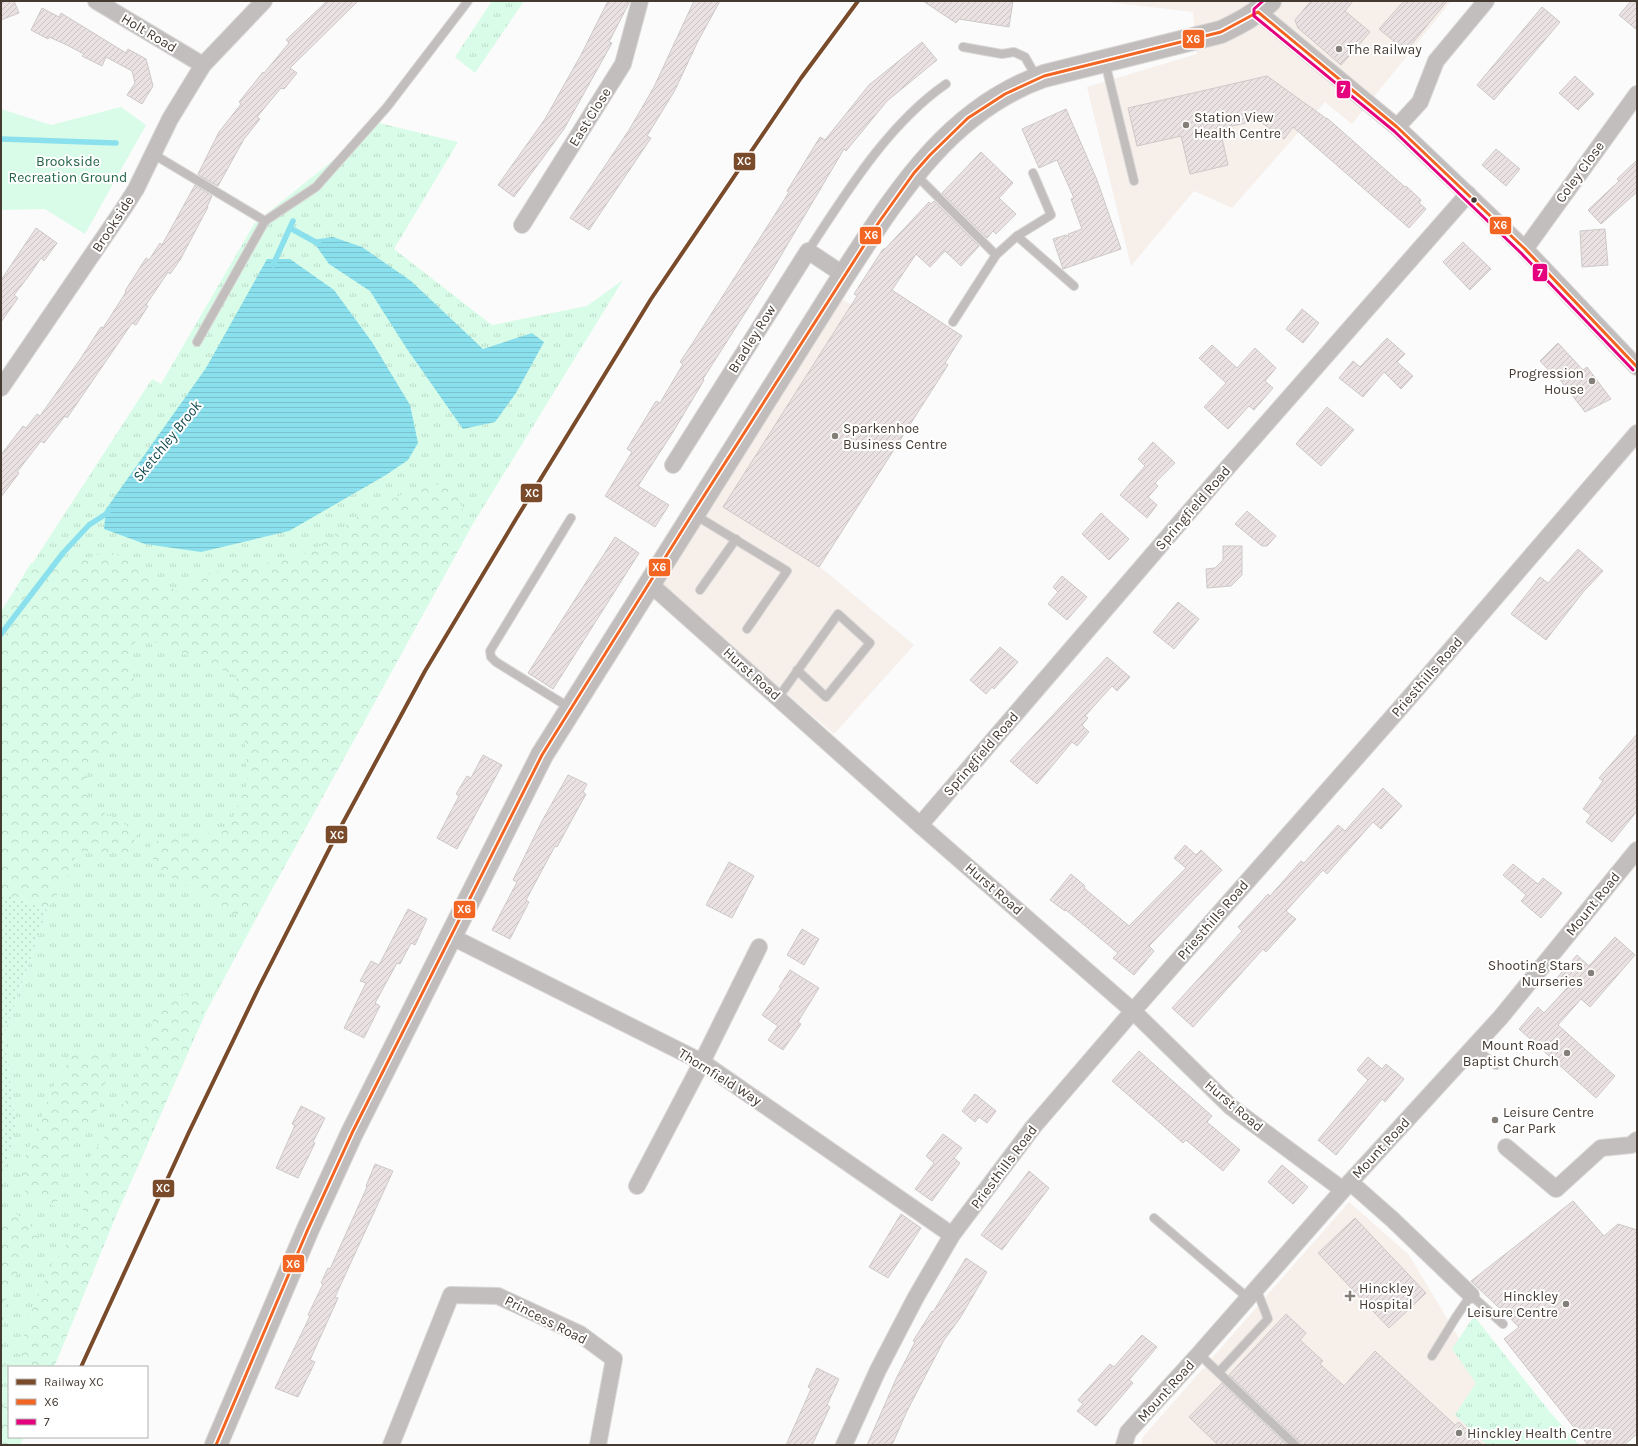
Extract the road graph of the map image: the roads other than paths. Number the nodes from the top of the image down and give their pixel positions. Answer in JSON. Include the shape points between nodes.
{"nodes":[{"id":1,"x":96,"y":1,"type":"edge"},
{"id":2,"x":264,"y":1,"type":"edge"},
{"id":3,"x":468,"y":1,"type":"edge"},
{"id":4,"x":640,"y":1,"type":"edge"},
{"id":5,"x":1486,"y":1,"type":"edge"},
{"id":6,"x":1264,"y":7,"type":"edge"},
{"id":7,"x":963,"y":47,"type":"dead end"},
{"id":8,"x":1105,"y":62,"type":"junction"},
{"id":9,"x":203,"y":65,"type":"junction"},
{"id":10,"x":1038,"y":78,"type":"junction"},
{"id":11,"x":946,"y":84,"type":"dead end"},
{"id":12,"x":1637,"y":94,"type":"edge"},
{"id":13,"x":1397,"y":127,"type":"junction"},
{"id":14,"x":153,"y":154,"type":"junction"},
{"id":15,"x":914,"y":173,"type":"junction"},
{"id":16,"x":1033,"y":173,"type":"dead end"},
{"id":17,"x":1134,"y":181,"type":"dead end"},
{"id":18,"x":1468,"y":194,"type":"junction"},
{"id":19,"x":265,"y":221,"type":"junction"},
{"id":20,"x":522,"y":225,"type":"dead end"},
{"id":21,"x":1017,"y":236,"type":"junction"},
{"id":22,"x":1525,"y":249,"type":"junction"},
{"id":23,"x":808,"y":251,"type":"junction"},
{"id":24,"x":996,"y":255,"type":"junction"},
{"id":25,"x":844,"y":275,"type":"junction"},
{"id":26,"x":1074,"y":286,"type":"dead end"},
{"id":27,"x":953,"y":322,"type":"dead end"},
{"id":28,"x":197,"y":342,"type":"dead end"},
{"id":29,"x":1637,"y":368,"type":"edge"},
{"id":30,"x":1,"y":388,"type":"edge"},
{"id":31,"x":1637,"y":433,"type":"edge"},
{"id":32,"x":673,"y":465,"type":"dead end"},
{"id":33,"x":693,"y":513,"type":"junction"},
{"id":34,"x":571,"y":518,"type":"dead end"},
{"id":35,"x":736,"y":539,"type":"junction"},
{"id":36,"x":649,"y":583,"type":"junction"},
{"id":37,"x":700,"y":590,"type":"dead end"},
{"id":38,"x":748,"y":629,"type":"dead end"},
{"id":39,"x":796,"y":670,"type":"junction"},
{"id":40,"x":778,"y":698,"type":"junction"},
{"id":41,"x":570,"y":708,"type":"junction"},
{"id":42,"x":920,"y":825,"type":"junction"},
{"id":43,"x":1637,"y":850,"type":"edge"},
{"id":44,"x":450,"y":936,"type":"junction"},
{"id":45,"x":759,"y":947,"type":"dead end"},
{"id":46,"x":1133,"y":1011,"type":"junction"},
{"id":47,"x":1473,"y":1047,"type":"junction"},
{"id":48,"x":702,"y":1062,"type":"junction"},
{"id":49,"x":1496,"y":1065,"type":"dead end"},
{"id":50,"x":1637,"y":1140,"type":"edge"},
{"id":51,"x":1506,"y":1147,"type":"dead end"},
{"id":52,"x":637,"y":1186,"type":"dead end"},
{"id":53,"x":1347,"y":1186,"type":"junction"},
{"id":54,"x":1154,"y":1218,"type":"dead end"},
{"id":55,"x":952,"y":1235,"type":"junction"},
{"id":56,"x":1252,"y":1293,"type":"junction"},
{"id":57,"x":1471,"y":1296,"type":"junction"},
{"id":58,"x":1503,"y":1324,"type":"dead end"},
{"id":59,"x":1199,"y":1354,"type":"junction"},
{"id":60,"x":1432,"y":1356,"type":"dead end"},
{"id":61,"x":1219,"y":1372,"type":"junction"},
{"id":62,"x":216,"y":1445,"type":"edge"},
{"id":63,"x":391,"y":1445,"type":"edge"},
{"id":64,"x":598,"y":1445,"type":"edge"},
{"id":65,"x":844,"y":1445,"type":"edge"},
{"id":66,"x":1124,"y":1445,"type":"edge"},
{"id":67,"x":1295,"y":1445,"type":"edge"}],
"edges":[{"from":1,"to":9,"type":"street","name":"Holt Road"},
{"from":2,"to":9,"type":"street","name":"Brookside"},
{"from":3,"to":19,"type":"lane","via":[[388,107],[316,187]]},
{"from":4,"to":20,"type":"street","name":"East Close","via":[[622,64]]},
{"from":5,"to":13,"type":"street","via":[[1436,61],[1420,102]]},
{"from":6,"to":8,"type":"main road","via":[[1221,32]]},
{"from":6,"to":13,"type":"street"},
{"from":7,"to":10,"type":"lane","via":[[1002,54],[1014,52],[1025,56]]},
{"from":8,"to":10,"type":"main road"},
{"from":8,"to":17,"type":"lane"},
{"from":9,"to":14,"type":"street","name":"Brookside","via":[[170,119]]},
{"from":10,"to":15,"type":"main road","via":[[1004,94],[968,118]]},
{"from":11,"to":23,"type":"lane","via":[[926,98],[902,122],[857,176]]},
{"from":12,"to":22,"type":"street","name":"Coley Close"},
{"from":13,"to":18,"type":"street"},
{"from":14,"to":19,"type":"lane"},
{"from":14,"to":30,"type":"street","name":"Brookside","via":[[124,208]]},
{"from":15,"to":24,"type":"lane"},
{"from":15,"to":25,"type":"main road"},
{"from":16,"to":21,"type":"lane","via":[[1051,215]]},
{"from":18,"to":22,"type":"street"},
{"from":18,"to":42,"type":"street","name":"Springfield Road","via":[[1209,489]]},
{"from":19,"to":28,"type":"lane"},
{"from":21,"to":24,"type":"lane"},
{"from":21,"to":26,"type":"lane"},
{"from":22,"to":29,"type":"street"},
{"from":23,"to":25,"type":"street"},
{"from":23,"to":32,"type":"street","name":"Bradley Row"},
{"from":24,"to":27,"type":"lane"},
{"from":25,"to":33,"type":"main road"},
{"from":31,"to":46,"type":"street","name":"Priesthills Road","via":[[1402,706]]},
{"from":33,"to":35,"type":"lane"},
{"from":33,"to":36,"type":"main road"},
{"from":34,"to":41,"type":"lane","via":[[490,651],[490,656],[496,662]]},
{"from":35,"to":37,"type":"lane"},
{"from":35,"to":38,"type":"lane","via":[[787,571]]},
{"from":36,"to":40,"type":"street","name":"Hurst Road"},
{"from":36,"to":41,"type":"main road"},
{"from":39,"to":39,"type":"lane","via":[[838,614],[870,642],[826,697]]},
{"from":39,"to":40,"type":"lane"},
{"from":40,"to":42,"type":"street","name":"Hurst Road"},
{"from":41,"to":44,"type":"main road","via":[[542,755]]},
{"from":42,"to":46,"type":"street","name":"Hurst Road"},
{"from":43,"to":47,"type":"street","name":"Mount Road","via":[[1501,1017]]},
{"from":44,"to":48,"type":"street","name":"Thornfield Way"},
{"from":44,"to":62,"type":"main road","via":[[345,1147]]},
{"from":45,"to":48,"type":"street"},
{"from":46,"to":53,"type":"street","name":"Hurst Road","via":[[1231,1107]]},
{"from":46,"to":55,"type":"street","name":"Priesthills Road","via":[[1034,1126]]},
{"from":47,"to":49,"type":"lane"},
{"from":47,"to":53,"type":"street","name":"Mount Road"},
{"from":48,"to":52,"type":"street"},
{"from":48,"to":55,"type":"street","name":"Thornfield Way"},
{"from":50,"to":51,"type":"street","via":[[1631,1145],[1601,1148],[1556,1189]]},
{"from":53,"to":56,"type":"street","name":"Mount Road"},
{"from":53,"to":57,"type":"street","name":"Hurst Road","via":[[1393,1220]]},
{"from":54,"to":56,"type":"lane"},
{"from":55,"to":65,"type":"street","name":"Priesthills Road","via":[[881,1363]]},
{"from":56,"to":59,"type":"street","name":"Mount Road"},
{"from":56,"to":61,"type":"lane","via":[[1268,1319]]},
{"from":57,"to":58,"type":"lane"},
{"from":57,"to":60,"type":"lane"},
{"from":59,"to":61,"type":"lane"},
{"from":59,"to":66,"type":"street","name":"Mount Road","via":[[1128,1432]]},
{"from":61,"to":67,"type":"lane"},
{"from":63,"to":64,"type":"street","name":"Princess Road","via":[[451,1295],[498,1296],[580,1334],[614,1359]]}]}
